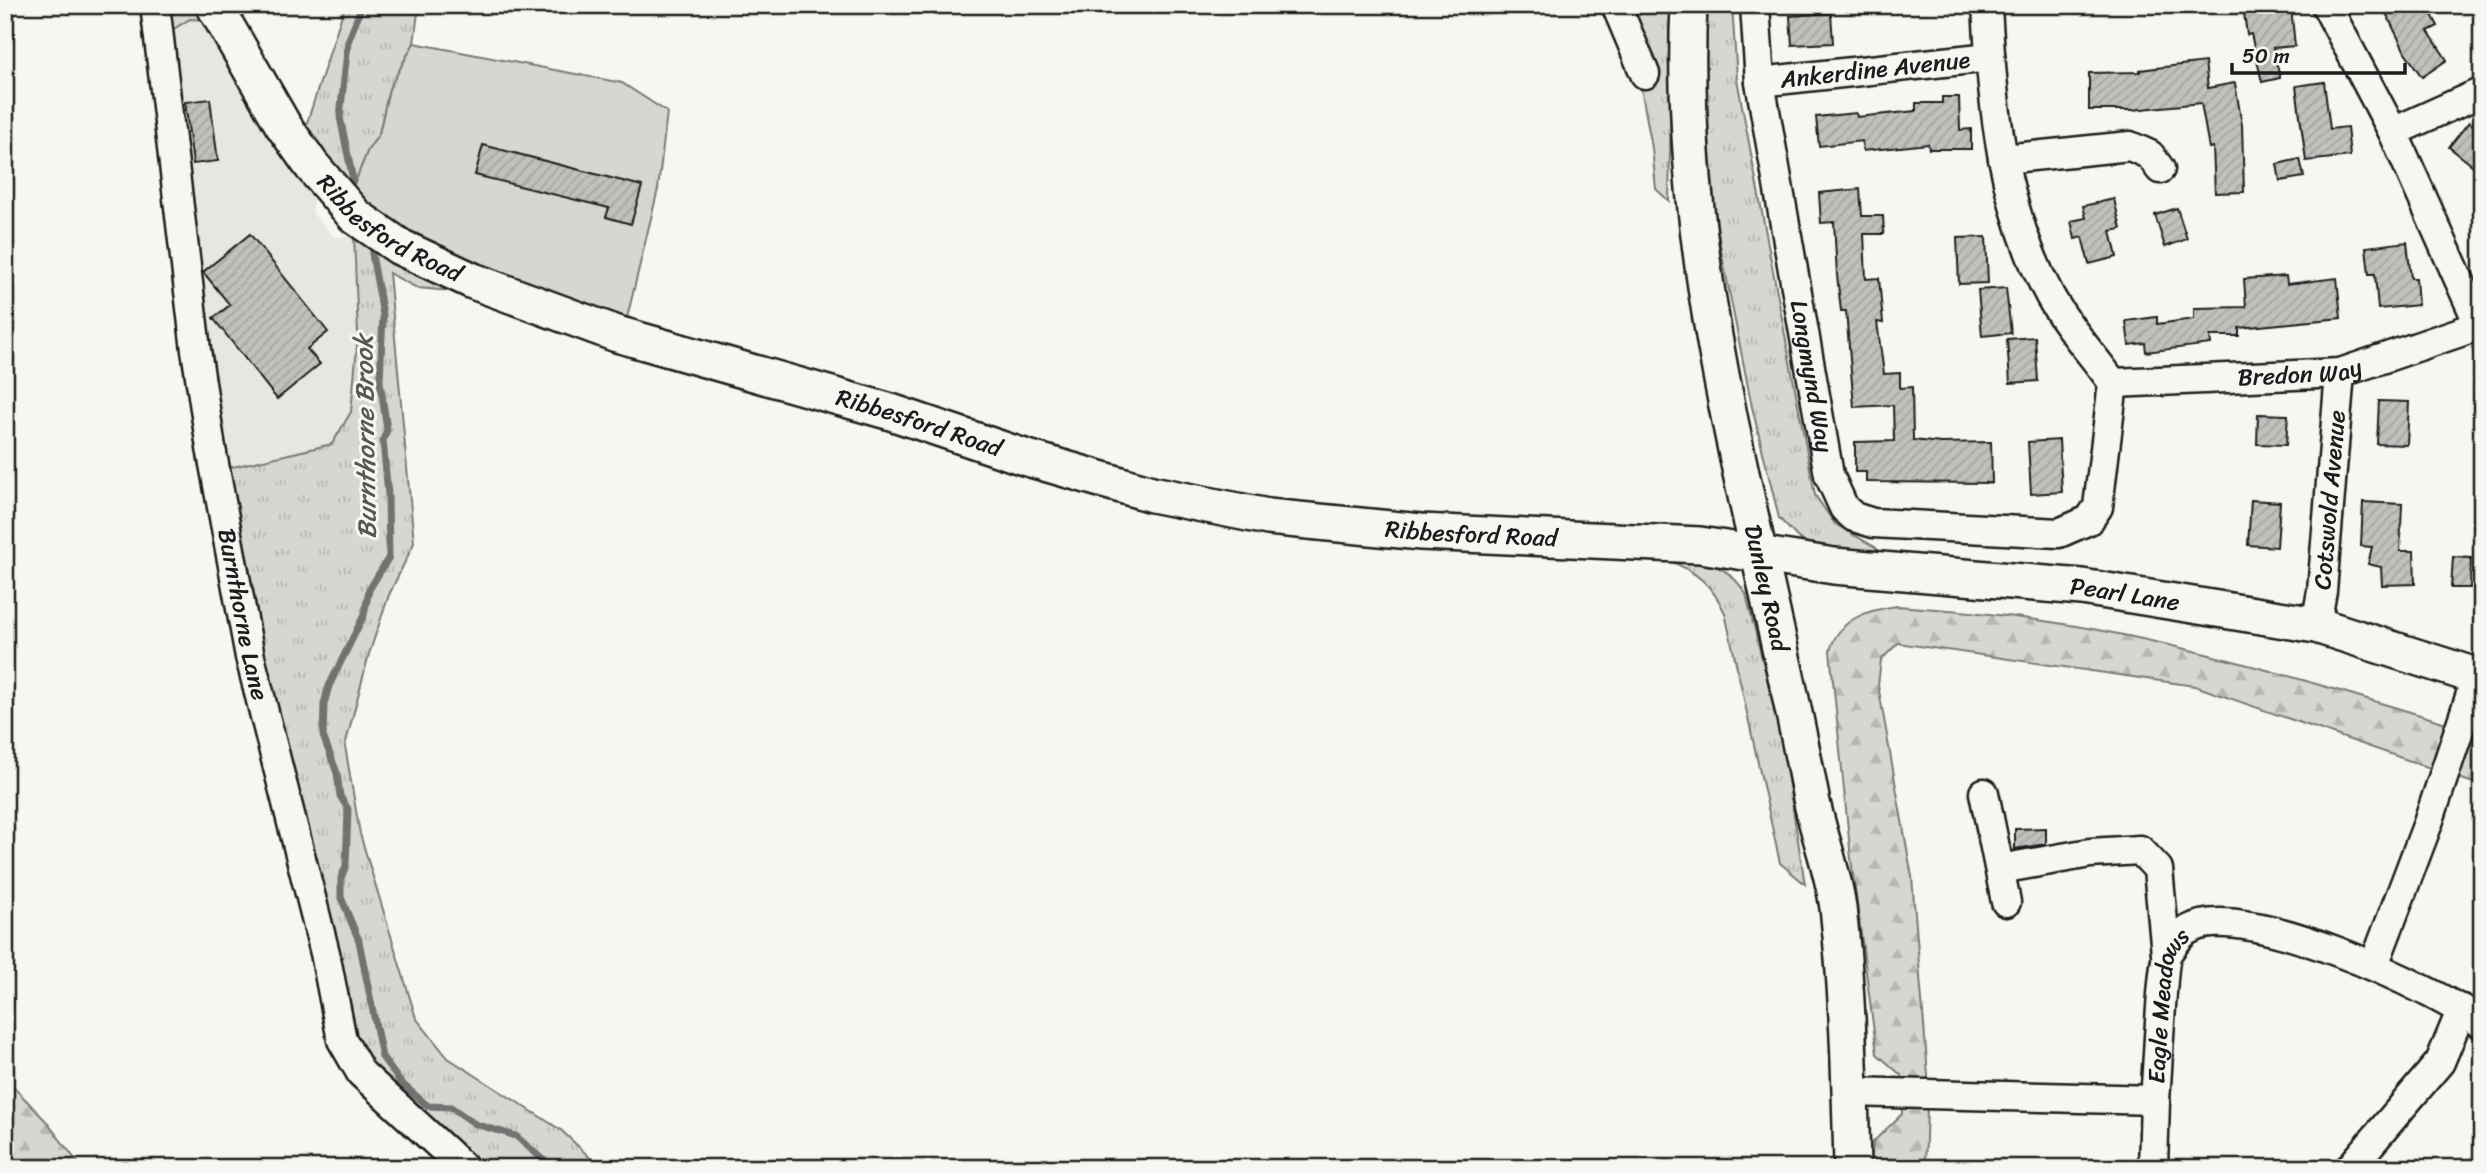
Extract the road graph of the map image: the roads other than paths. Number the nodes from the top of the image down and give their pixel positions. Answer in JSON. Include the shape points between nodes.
{"nodes":[{"id":1,"x":155,"y":5,"type":"edge"},
{"id":2,"x":214,"y":5,"type":"edge"},
{"id":3,"x":1616,"y":5,"type":"edge"},
{"id":4,"x":1689,"y":5,"type":"edge"},
{"id":5,"x":1755,"y":5,"type":"edge"},
{"id":6,"x":1987,"y":5,"type":"edge"},
{"id":7,"x":2326,"y":5,"type":"edge"},
{"id":8,"x":1990,"y":57,"type":"junction"},
{"id":9,"x":1644,"y":74,"type":"dead end"},
{"id":10,"x":1760,"y":82,"type":"junction"},
{"id":11,"x":2482,"y":92,"type":"edge"},
{"id":12,"x":2393,"y":132,"type":"junction"},
{"id":13,"x":2003,"y":159,"type":"junction"},
{"id":14,"x":2160,"y":169,"type":"dead end"},
{"id":15,"x":2480,"y":328,"type":"edge"},
{"id":16,"x":2340,"y":373,"type":"junction"},
{"id":17,"x":2113,"y":383,"type":"junction"},
{"id":18,"x":1760,"y":555,"type":"junction"},
{"id":19,"x":2316,"y":625,"type":"junction"},
{"id":20,"x":2479,"y":677,"type":"edge"},
{"id":21,"x":1984,"y":793,"type":"dead end"},
{"id":22,"x":2000,"y":869,"type":"junction"},
{"id":23,"x":2006,"y":902,"type":"dead end"},
{"id":24,"x":2166,"y":954,"type":"junction"},
{"id":25,"x":2374,"y":965,"type":"junction"},
{"id":26,"x":2472,"y":1016,"type":"edge"},
{"id":27,"x":1850,"y":1093,"type":"junction"},
{"id":28,"x":2155,"y":1100,"type":"junction"},
{"id":29,"x":464,"y":1168,"type":"edge"},
{"id":30,"x":1852,"y":1168,"type":"edge"},
{"id":31,"x":2153,"y":1168,"type":"edge"},
{"id":32,"x":2350,"y":1168,"type":"edge"}],
"edges":[{"from":1,"to":29,"type":"street","name":"Burnthorne Lane","via":[[211,448],[250,657],[316,916],[342,1040],[361,1073]]},
{"from":2,"to":18,"type":"main road","name":"Ribbesford Road","via":[[283,125],[355,216],[440,267],[617,334],[891,412],[1152,494],[1268,517],[1421,532],[1700,545]]},
{"from":3,"to":9,"type":"street"},
{"from":4,"to":18,"type":"main road","name":"Dunley Road","via":[[1689,145],[1695,226],[1709,323]]},
{"from":5,"to":10,"type":"street","name":"Longmynd Way"},
{"from":6,"to":8,"type":"street"},
{"from":7,"to":12,"type":"street"},
{"from":8,"to":10,"type":"street","name":"Ankerdine Avenue"},
{"from":8,"to":13,"type":"street"},
{"from":10,"to":17,"type":"street","name":"Longmynd Way","via":[[1829,475],[1844,508],[1854,517],[1873,523],[2032,534],[2077,527],[2098,507]]},
{"from":11,"to":12,"type":"street"},
{"from":12,"to":15,"type":"street"},
{"from":13,"to":14,"type":"street","via":[[2130,146],[2150,155]]},
{"from":13,"to":17,"type":"street","via":[[2024,241],[2052,299]]},
{"from":15,"to":16,"type":"street","name":"Bredon Way"},
{"from":16,"to":17,"type":"street","name":"Bredon Way"},
{"from":16,"to":19,"type":"street","name":"Cotswold Avenue"},
{"from":18,"to":19,"type":"main road","name":"Pearl Lane","via":[[1833,566],[2082,587]]},
{"from":18,"to":27,"type":"main road","name":"Dunley Road","via":[[1838,905]]},
{"from":19,"to":20,"type":"main road","name":"Pearl Lane"},
{"from":20,"to":25,"type":"street"},
{"from":21,"to":22,"type":"street"},
{"from":22,"to":23,"type":"street"},
{"from":22,"to":24,"type":"street","via":[[2090,853],[2140,850],[2158,869]]},
{"from":24,"to":25,"type":"street","name":"Eagle Meadows","via":[[2189,929],[2210,923],[2273,930]]},
{"from":24,"to":28,"type":"street","name":"Eagle Meadows"},
{"from":25,"to":26,"type":"street","name":"Eagle Meadows"},
{"from":26,"to":32,"type":"street","via":[[2440,1062]]},
{"from":27,"to":28,"type":"street","name":"Eagle Meadows"},
{"from":27,"to":30,"type":"main road","name":"Dunley Road"},
{"from":28,"to":31,"type":"street"}]}
